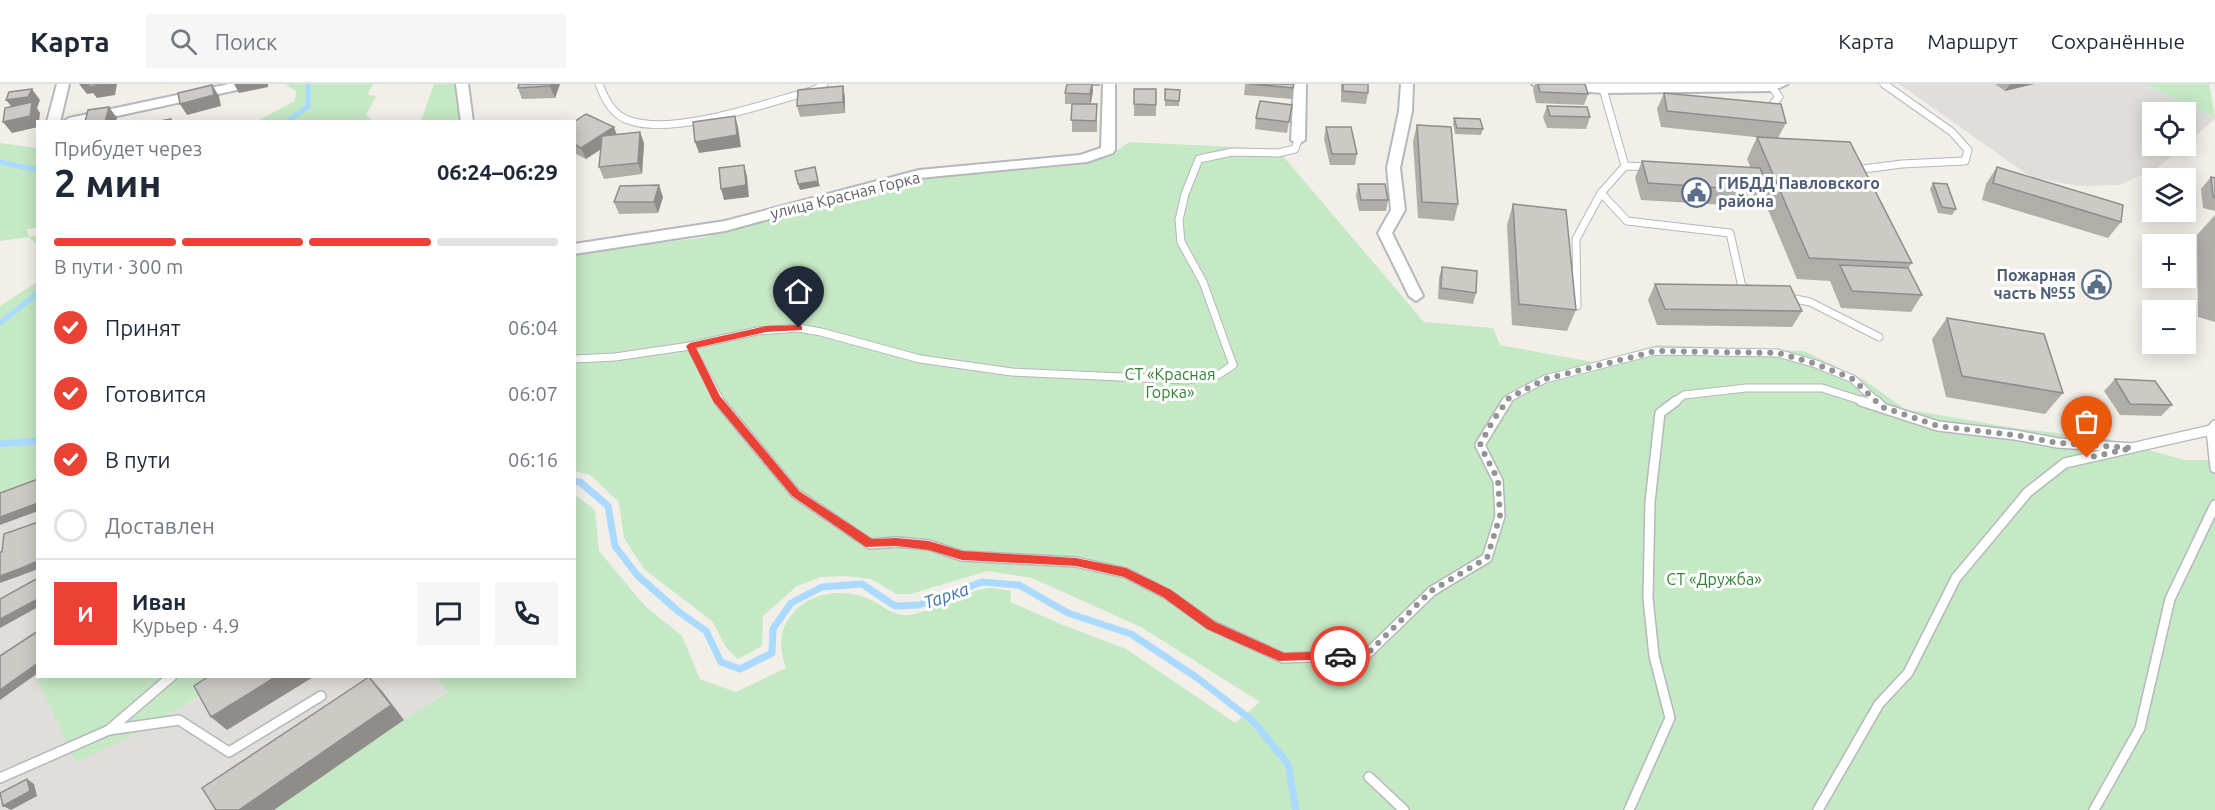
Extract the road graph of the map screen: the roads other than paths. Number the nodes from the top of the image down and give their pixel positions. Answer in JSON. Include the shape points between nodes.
{"nodes":[{"id":1,"x":63,"y":84,"type":"edge"},
{"id":2,"x":237,"y":84,"type":"edge"},
{"id":3,"x":462,"y":84,"type":"edge"},
{"id":4,"x":599,"y":84,"type":"edge"},
{"id":5,"x":824,"y":84,"type":"edge"},
{"id":6,"x":1109,"y":84,"type":"edge"},
{"id":7,"x":1300,"y":84,"type":"edge"},
{"id":8,"x":1407,"y":84,"type":"edge"},
{"id":9,"x":1538,"y":84,"type":"edge"},
{"id":10,"x":1884,"y":84,"type":"edge"},
{"id":11,"x":1777,"y":85,"type":"edge"},
{"id":12,"x":1603,"y":88,"type":"junction"},
{"id":13,"x":1762,"y":110,"type":"edge"},
{"id":14,"x":54,"y":120,"type":"edge"},
{"id":15,"x":78,"y":120,"type":"edge"},
{"id":16,"x":467,"y":120,"type":"edge"},
{"id":17,"x":1298,"y":140,"type":"joint"},
{"id":18,"x":1625,"y":166,"type":"junction"},
{"id":19,"x":1661,"y":168,"type":"edge"},
{"id":20,"x":1855,"y":170,"type":"edge"},
{"id":21,"x":1601,"y":193,"type":"junction"},
{"id":22,"x":576,"y":249,"type":"edge"},
{"id":23,"x":1764,"y":292,"type":"edge"},
{"id":24,"x":1776,"y":294,"type":"edge"},
{"id":25,"x":1416,"y":296,"type":"dead end"},
{"id":26,"x":1577,"y":306,"type":"edge"},
{"id":27,"x":1879,"y":337,"type":"dead end"},
{"id":28,"x":690,"y":346,"type":"junction"},
{"id":29,"x":576,"y":359,"type":"edge"},
{"id":30,"x":1882,"y":407,"type":"junction"},
{"id":31,"x":2213,"y":427,"type":"edge"},
{"id":32,"x":2132,"y":448,"type":"junction"},
{"id":33,"x":2215,"y":468,"type":"edge"},
{"id":34,"x":2215,"y":505,"type":"edge"},
{"id":35,"x":170,"y":678,"type":"edge"},
{"id":36,"x":321,"y":696,"type":"dead end"},
{"id":37,"x":109,"y":730,"type":"junction"},
{"id":38,"x":1369,"y":777,"type":"dead end"},
{"id":39,"x":0,"y":778,"type":"edge"},
{"id":40,"x":1404,"y":810,"type":"edge"},
{"id":41,"x":1629,"y":810,"type":"edge"},
{"id":42,"x":1818,"y":810,"type":"edge"},
{"id":43,"x":2094,"y":810,"type":"edge"}],
"edges":[{"from":1,"to":14,"type":"street"},
{"from":2,"to":15,"type":"street"},
{"from":3,"to":16,"type":"street"},
{"from":4,"to":5,"type":"lane","via":[[608,108],[632,123],[667,125],[769,104]]},
{"from":6,"to":22,"type":"street","name":"улица Красная Горка","via":[[1108,150],[1082,159],[919,174],[725,226]]},
{"from":7,"to":17,"type":"street"},
{"from":8,"to":25,"type":"street","via":[[1409,101],[1392,179],[1398,210],[1385,233]]},
{"from":9,"to":12,"type":"street"},
{"from":10,"to":20,"type":"lane","via":[[1952,132],[1968,150],[1965,161]]},
{"from":11,"to":12,"type":"street"},
{"from":11,"to":13,"type":"lane","via":[[1779,97],[1770,110]]},
{"from":12,"to":18,"type":"lane"},
{"from":17,"to":28,"type":"lane","via":[[1294,149],[1281,154],[1219,153],[1199,159],[1185,194],[1179,220],[1181,242],[1203,282],[1233,365],[1219,374],[1170,379],[1080,377],[948,364],[799,328],[766,329]]},
{"from":18,"to":19,"type":"lane"},
{"from":18,"to":21,"type":"lane"},
{"from":21,"to":23,"type":"lane","via":[[1627,221],[1730,232],[1742,287]]},
{"from":21,"to":26,"type":"lane","via":[[1576,239]]},
{"from":24,"to":27,"type":"lane","via":[[1810,302]]},
{"from":28,"to":29,"type":"lane"},
{"from":28,"to":30,"type":"lane","via":[[717,398],[795,493],[870,544],[929,545],[962,556],[1076,562],[1126,573],[1167,594],[1211,626],[1283,658],[1366,655],[1431,591],[1487,558],[1500,504],[1498,480],[1480,445],[1509,398],[1545,379],[1656,351],[1778,353],[1853,379]]},
{"from":30,"to":32,"type":"lane","via":[[1938,426],[2058,443]]},
{"from":30,"to":41,"type":"lane","via":[[1822,388],[1746,388],[1684,395],[1660,413],[1653,453],[1648,584],[1654,656],[1670,720]]},
{"from":31,"to":32,"type":"lane"},
{"from":31,"to":33,"type":"lane"},
{"from":32,"to":42,"type":"lane","via":[[2065,463],[2028,492],[1956,578],[1908,673],[1879,704]]},
{"from":34,"to":43,"type":"lane","via":[[2170,599],[2140,728]]},
{"from":35,"to":37,"type":"lane"},
{"from":36,"to":37,"type":"lane","via":[[229,752],[179,720]]},
{"from":37,"to":39,"type":"lane"},
{"from":38,"to":40,"type":"lane"}]}
